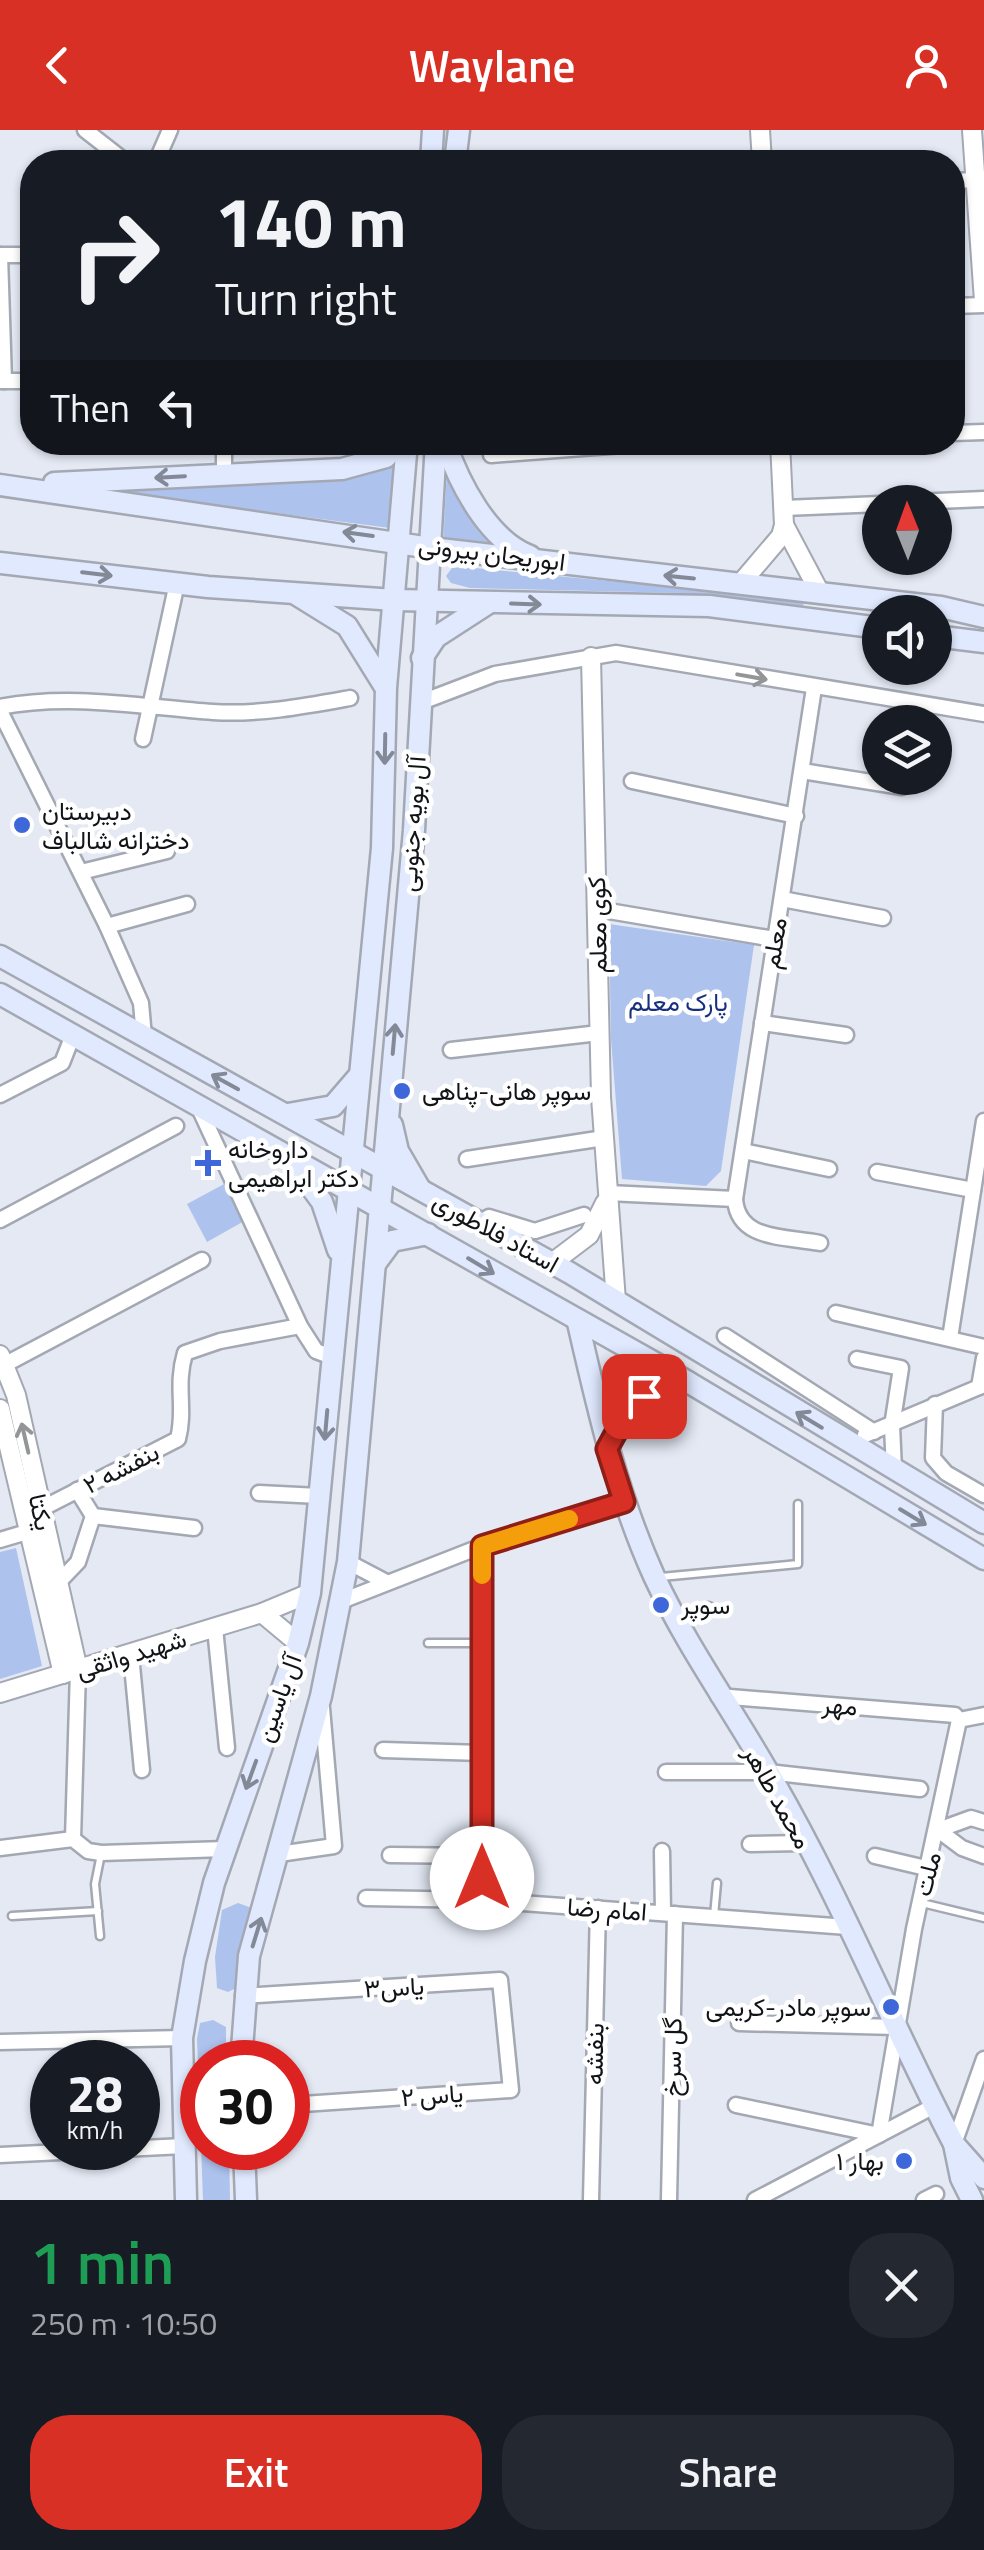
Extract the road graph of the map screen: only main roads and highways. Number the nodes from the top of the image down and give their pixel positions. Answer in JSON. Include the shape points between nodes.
{"nodes":[{"id":1,"x":388,"y":455,"type":"edge"},
{"id":2,"x":406,"y":455,"type":"edge"},
{"id":3,"x":435,"y":455,"type":"edge"},
{"id":4,"x":452,"y":455,"type":"edge"},
{"id":5,"x":5,"y":485,"type":"edge"},
{"id":6,"x":400,"y":540,"type":"junction"},
{"id":7,"x":431,"y":548,"type":"junction"},
{"id":8,"x":536,"y":558,"type":"junction"},
{"id":9,"x":0,"y":563,"type":"edge"},
{"id":10,"x":290,"y":592,"type":"junction"},
{"id":11,"x":395,"y":600,"type":"junction"},
{"id":12,"x":426,"y":601,"type":"junction"},
{"id":13,"x":488,"y":603,"type":"junction"},
{"id":14,"x":984,"y":617,"type":"edge"},
{"id":15,"x":862,"y":626,"type":"edge"},
{"id":16,"x":952,"y":638,"type":"edge"},
{"id":17,"x":984,"y":642,"type":"edge"},
{"id":18,"x":421,"y":659,"type":"junction"},
{"id":19,"x":386,"y":688,"type":"junction"},
{"id":20,"x":0,"y":956,"type":"edge"},
{"id":21,"x":370,"y":974,"type":"junction"},
{"id":22,"x":400,"y":976,"type":"junction"},
{"id":23,"x":0,"y":994,"type":"edge"},
{"id":24,"x":360,"y":1075,"type":"junction"},
{"id":25,"x":388,"y":1107,"type":"junction"},
{"id":26,"x":285,"y":1115,"type":"junction"},
{"id":27,"x":352,"y":1152,"type":"junction"},
{"id":28,"x":284,"y":1153,"type":"junction"},
{"id":29,"x":382,"y":1168,"type":"junction"},
{"id":30,"x":348,"y":1188,"type":"junction"},
{"id":31,"x":421,"y":1190,"type":"junction"},
{"id":32,"x":378,"y":1206,"type":"junction"},
{"id":33,"x":428,"y":1234,"type":"junction"},
{"id":34,"x":341,"y":1260,"type":"junction"},
{"id":35,"x":372,"y":1270,"type":"junction"},
{"id":36,"x":336,"y":1318,"type":"junction"},
{"id":37,"x":578,"y":1323,"type":"junction"},
{"id":38,"x":367,"y":1324,"type":"junction"},
{"id":39,"x":688,"y":1382,"type":"junction"},
{"id":40,"x":607,"y":1449,"type":"junction"},
{"id":41,"x":984,"y":1523,"type":"edge"},
{"id":42,"x":984,"y":1559,"type":"edge"},
{"id":43,"x":242,"y":2040,"type":"edge"},
{"id":44,"x":954,"y":2144,"type":"junction"},
{"id":45,"x":245,"y":2170,"type":"edge"},
{"id":46,"x":984,"y":2178,"type":"edge"},
{"id":47,"x":186,"y":2200,"type":"edge"},
{"id":48,"x":246,"y":2200,"type":"edge"},
{"id":49,"x":972,"y":2200,"type":"edge"}],
"edges":[{"from":1,"to":5,"type":"main road","one_way":true,"via":[[356,466]]},
{"from":2,"to":6,"type":"main road","name":"آل بویه جنوبی"},
{"from":3,"to":7,"type":"main road","name":"آل بویه جنوبی"},
{"from":4,"to":8,"type":"main road","via":[[489,525]]},
{"from":6,"to":5,"type":"main road","name":"ابوریحان بیرونی","one_way":true},
{"from":6,"to":7,"type":"main road","name":"ابوریحان بیرونی"},
{"from":6,"to":11,"type":"main road","name":"آل بویه جنوبی"},
{"from":7,"to":8,"type":"main road","name":"ابوریحان بیرونی"},
{"from":7,"to":12,"type":"main road","name":"آل بویه جنوبی"},
{"from":14,"to":8,"type":"main road","name":"ابوریحان بیرونی","one_way":true},
{"from":9,"to":10,"type":"main road","name":"ابوریحان بیرونی","one_way":true},
{"from":10,"to":11,"type":"main road","name":"ابوریحان بیرونی"},
{"from":10,"to":19,"type":"main road","via":[[347,626]]},
{"from":11,"to":12,"type":"main road","name":"ابوریحان بیرونی"},
{"from":11,"to":19,"type":"main road","name":"آل بویه جنوبی"},
{"from":12,"to":13,"type":"main road","name":"ابوریحان بیرونی"},
{"from":12,"to":18,"type":"main road","name":"آل بویه جنوبی"},
{"from":13,"to":15,"type":"main road","name":"ابوریحان بیرونی","one_way":true,"via":[[709,606]]},
{"from":13,"to":18,"type":"main road","via":[[436,637]]},
{"from":16,"to":17,"type":"main road"},
{"from":18,"to":22,"type":"main road","name":"آل بویه جنوبی"},
{"from":19,"to":21,"type":"main road","name":"آل بویه جنوبی","one_way":true},
{"from":26,"to":20,"type":"main road","name":"استاد فلاطوری","one_way":true},
{"from":21,"to":22,"type":"main road"},
{"from":21,"to":24,"type":"main road","name":"آل بویه جنوبی"},
{"from":25,"to":22,"type":"main road","name":"آل بویه جنوبی","one_way":true},
{"from":23,"to":28,"type":"main road","name":"استاد فلاطوری"},
{"from":24,"to":26,"type":"main road","via":[[333,1106]]},
{"from":24,"to":27,"type":"main road","name":"آل بویه جنوبی"},
{"from":25,"to":29,"type":"main road","name":"آل بویه جنوبی"},
{"from":25,"to":31,"type":"main road","via":[[398,1151]]},
{"from":26,"to":27,"type":"main road","name":"استاد فلاطوری"},
{"from":27,"to":29,"type":"main road","name":"استاد فلاطوری"},
{"from":27,"to":30,"type":"main road","name":"آل بویه جنوبی"},
{"from":28,"to":30,"type":"main road","name":"استاد فلاطوری"},
{"from":28,"to":34,"type":"main road","via":[[322,1202]]},
{"from":29,"to":31,"type":"main road","name":"استاد فلاطوری"},
{"from":29,"to":32,"type":"main road","name":"آل بویه جنوبی"},
{"from":30,"to":32,"type":"main road","name":"استاد فلاطوری"},
{"from":30,"to":34,"type":"main road","name":"آل یاسین"},
{"from":41,"to":31,"type":"main road","name":"استاد فلاطوری","one_way":true},
{"from":32,"to":33,"type":"main road","name":"استاد فلاطوری"},
{"from":32,"to":35,"type":"main road","name":"آل یاسین"},
{"from":33,"to":35,"type":"main road","via":[[392,1241]]},
{"from":33,"to":37,"type":"main road","name":"استاد فلاطوری","one_way":true},
{"from":34,"to":36,"type":"main road","name":"آل یاسین"},
{"from":35,"to":38,"type":"main road","name":"آل یاسین"},
{"from":36,"to":38,"type":"main road","via":[[354,1305]]},
{"from":36,"to":47,"type":"main road","name":"آل یاسین","one_way":true,"via":[[310,1592],[195,1961],[182,2038]]},
{"from":37,"to":39,"type":"main road","name":"استاد فلاطوری"},
{"from":37,"to":40,"type":"main road","name":"محمد طاهر"},
{"from":43,"to":38,"type":"main road","name":"آل یاسین","one_way":true,"via":[[249,1956],[321,1696],[348,1562]]},
{"from":39,"to":40,"type":"main road","via":[[644,1396]]},
{"from":39,"to":42,"type":"main road","name":"استاد فلاطوری","one_way":true},
{"from":40,"to":44,"type":"main road","name":"محمد طاهر","via":[[655,1577],[718,1696],[768,1772]]},
{"from":44,"to":46,"type":"main road","name":"محمد طاهر"},
{"from":44,"to":49,"type":"main road","name":"محمد طاهر"},
{"from":45,"to":48,"type":"main road"}]}
